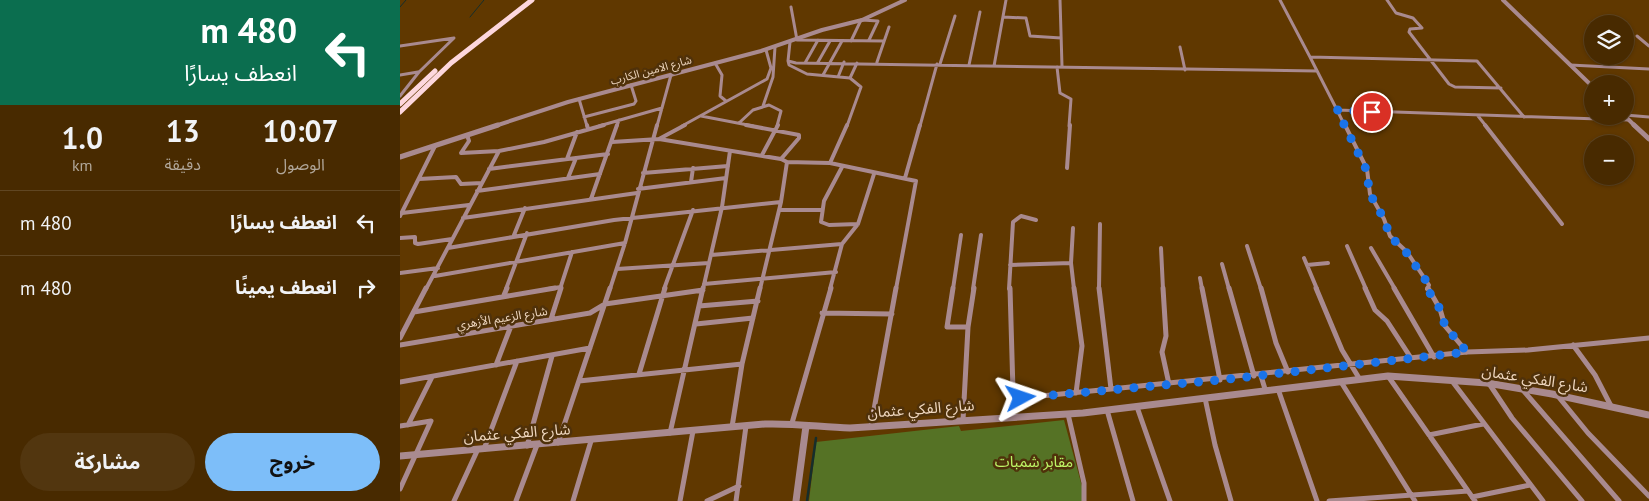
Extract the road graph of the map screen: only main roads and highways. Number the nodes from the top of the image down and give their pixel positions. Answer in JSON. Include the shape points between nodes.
{"nodes":[{"id":1,"x":526,"y":0,"type":"edge"},
{"id":2,"x":532,"y":0,"type":"edge"},
{"id":3,"x":400,"y":104,"type":"edge"},
{"id":4,"x":400,"y":112,"type":"edge"}],
"edges":[{"from":1,"to":3,"type":"main road","via":[[448,60]]},
{"from":2,"to":4,"type":"main road","via":[[451,63]]}]}
